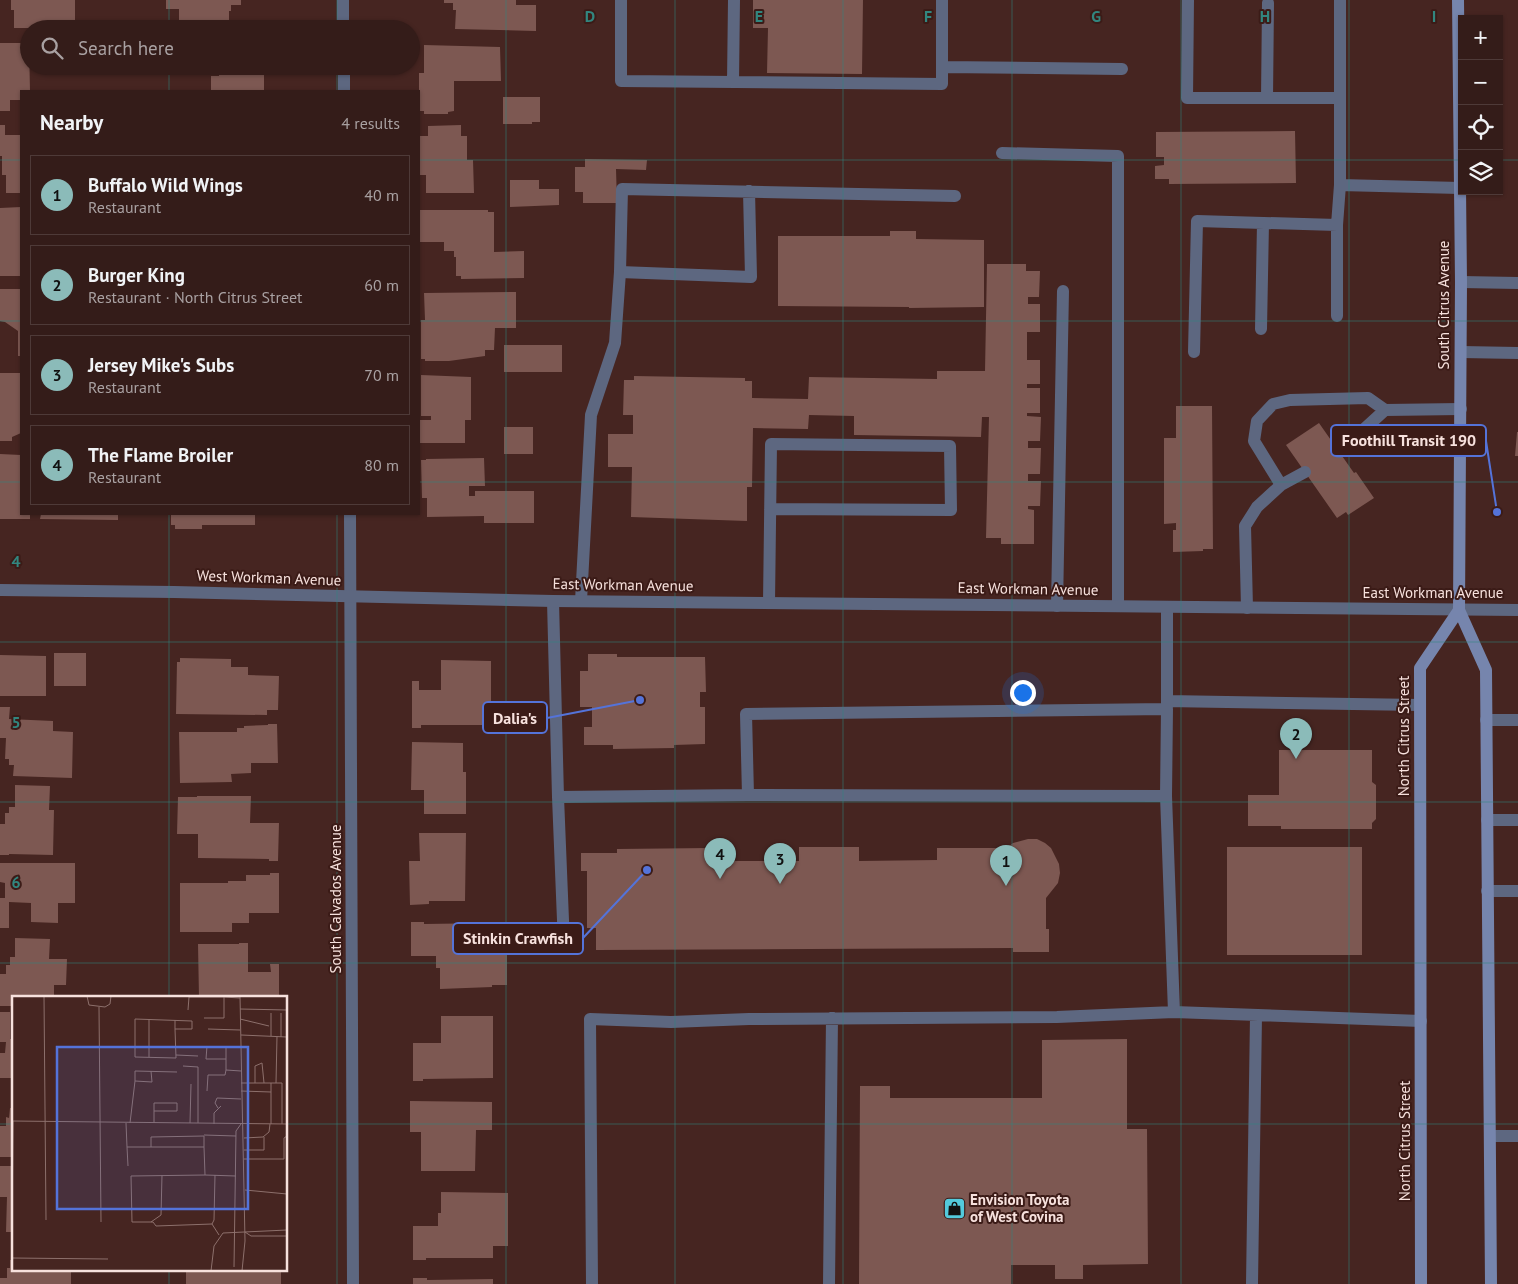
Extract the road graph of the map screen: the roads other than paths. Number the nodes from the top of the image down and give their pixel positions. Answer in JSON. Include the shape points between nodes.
{"nodes":[{"id":1,"x":343,"y":0,"type":"edge"},
{"id":2,"x":621,"y":0,"type":"edge"},
{"id":3,"x":734,"y":0,"type":"edge"},
{"id":4,"x":942,"y":0,"type":"edge"},
{"id":5,"x":1188,"y":0,"type":"edge"},
{"id":6,"x":1340,"y":0,"type":"edge"},
{"id":7,"x":1458,"y":0,"type":"edge"},
{"id":8,"x":1268,"y":3,"type":"dead end"},
{"id":9,"x":344,"y":20,"type":"edge"},
{"id":10,"x":942,"y":67,"type":"junction"},
{"id":11,"x":1122,"y":69,"type":"dead end"},
{"id":12,"x":344,"y":75,"type":"edge"},
{"id":13,"x":733,"y":82,"type":"junction"},
{"id":14,"x":344,"y":90,"type":"edge"},
{"id":15,"x":1267,"y":98,"type":"junction"},
{"id":16,"x":1340,"y":98,"type":"junction"},
{"id":17,"x":1460,"y":150,"type":"edge"},
{"id":18,"x":1002,"y":153,"type":"dead end"},
{"id":19,"x":1340,"y":185,"type":"junction"},
{"id":20,"x":1458,"y":188,"type":"edge"},
{"id":21,"x":749,"y":192,"type":"junction"},
{"id":22,"x":1460,"y":195,"type":"edge"},
{"id":23,"x":955,"y":196,"type":"dead end"},
{"id":24,"x":1263,"y":223,"type":"junction"},
{"id":25,"x":1337,"y":225,"type":"junction"},
{"id":26,"x":620,"y":272,"type":"junction"},
{"id":27,"x":1461,"y":282,"type":"junction"},
{"id":28,"x":1518,"y":283,"type":"edge"},
{"id":29,"x":1062,"y":291,"type":"dead end"},
{"id":30,"x":1337,"y":316,"type":"dead end"},
{"id":31,"x":1261,"y":329,"type":"dead end"},
{"id":32,"x":1194,"y":352,"type":"dead end"},
{"id":33,"x":1460,"y":352,"type":"junction"},
{"id":34,"x":1518,"y":353,"type":"edge"},
{"id":35,"x":1460,"y":409,"type":"junction"},
{"id":36,"x":1385,"y":410,"type":"junction"},
{"id":37,"x":1339,"y":452,"type":"dead end"},
{"id":38,"x":1305,"y":472,"type":"dead end"},
{"id":39,"x":1281,"y":485,"type":"junction"},
{"id":40,"x":770,"y":509,"type":"junction"},
{"id":41,"x":350,"y":515,"type":"edge"},
{"id":42,"x":0,"y":590,"type":"edge"},
{"id":43,"x":351,"y":597,"type":"junction"},
{"id":44,"x":537,"y":600,"type":"joint"},
{"id":45,"x":553,"y":601,"type":"junction"},
{"id":46,"x":581,"y":601,"type":"junction"},
{"id":47,"x":769,"y":603,"type":"junction"},
{"id":48,"x":1057,"y":606,"type":"junction"},
{"id":49,"x":1118,"y":606,"type":"junction"},
{"id":50,"x":1167,"y":607,"type":"junction"},
{"id":51,"x":1247,"y":608,"type":"junction"},
{"id":52,"x":1459,"y":610,"type":"junction"},
{"id":53,"x":1518,"y":610,"type":"edge"},
{"id":54,"x":1167,"y":705,"type":"junction"},
{"id":55,"x":1420,"y":705,"type":"junction"},
{"id":56,"x":1486,"y":720,"type":"junction"},
{"id":57,"x":1518,"y":720,"type":"edge"},
{"id":58,"x":748,"y":795,"type":"junction"},
{"id":59,"x":1166,"y":796,"type":"junction"},
{"id":60,"x":558,"y":797,"type":"junction"},
{"id":61,"x":1487,"y":820,"type":"junction"},
{"id":62,"x":1518,"y":820,"type":"edge"},
{"id":63,"x":1487,"y":891,"type":"junction"},
{"id":64,"x":1518,"y":891,"type":"edge"},
{"id":65,"x":564,"y":945,"type":"dead end"},
{"id":66,"x":1174,"y":1012,"type":"junction"},
{"id":67,"x":1256,"y":1016,"type":"junction"},
{"id":68,"x":832,"y":1018,"type":"junction"},
{"id":69,"x":1421,"y":1021,"type":"junction"},
{"id":70,"x":1490,"y":1136,"type":"junction"},
{"id":71,"x":1518,"y":1136,"type":"edge"},
{"id":72,"x":354,"y":1284,"type":"edge"},
{"id":73,"x":592,"y":1284,"type":"edge"},
{"id":74,"x":829,"y":1284,"type":"edge"},
{"id":75,"x":1252,"y":1284,"type":"edge"},
{"id":76,"x":1421,"y":1284,"type":"edge"},
{"id":77,"x":1491,"y":1284,"type":"edge"}],
"edges":[{"from":1,"to":9,"type":"street"},
{"from":2,"to":13,"type":"street","via":[[621,81]]},
{"from":3,"to":13,"type":"street"},
{"from":4,"to":10,"type":"street"},
{"from":5,"to":15,"type":"street","via":[[1187,98]]},
{"from":6,"to":16,"type":"street"},
{"from":7,"to":17,"type":"main road","name":"South Citrus Avenue"},
{"from":8,"to":15,"type":"street"},
{"from":10,"to":11,"type":"street"},
{"from":10,"to":13,"type":"street","via":[[942,84]]},
{"from":12,"to":14,"type":"street"},
{"from":15,"to":16,"type":"street"},
{"from":16,"to":19,"type":"street"},
{"from":18,"to":49,"type":"street","via":[[1118,156]]},
{"from":19,"to":20,"type":"street"},
{"from":19,"to":25,"type":"street"},
{"from":21,"to":23,"type":"street"},
{"from":21,"to":26,"type":"street","via":[[622,189]]},
{"from":21,"to":26,"type":"street","via":[[752,277]]},
{"from":22,"to":27,"type":"main road","name":"South Citrus Avenue"},
{"from":24,"to":25,"type":"street"},
{"from":24,"to":31,"type":"street"},
{"from":24,"to":32,"type":"street","via":[[1197,221]]},
{"from":25,"to":30,"type":"street"},
{"from":26,"to":46,"type":"street","via":[[615,343],[590,415]]},
{"from":27,"to":28,"type":"street"},
{"from":27,"to":33,"type":"main road","name":"South Citrus Avenue"},
{"from":29,"to":48,"type":"street"},
{"from":33,"to":34,"type":"street"},
{"from":33,"to":35,"type":"main road","name":"South Citrus Avenue"},
{"from":35,"to":36,"type":"street"},
{"from":35,"to":52,"type":"main road","name":"South Citrus Avenue"},
{"from":36,"to":37,"type":"street"},
{"from":36,"to":39,"type":"street","via":[[1368,398],[1290,400],[1273,404],[1257,421],[1254,441]]},
{"from":38,"to":39,"type":"street"},
{"from":39,"to":51,"type":"street","via":[[1256,507],[1245,526]]},
{"from":40,"to":40,"type":"street","via":[[771,444],[950,446],[951,510]]},
{"from":40,"to":47,"type":"street"},
{"from":41,"to":43,"type":"street","name":"South Calvados Avenue"},
{"from":42,"to":43,"type":"street","name":"West Workman Avenue"},
{"from":43,"to":44,"type":"street","name":"West Workman Avenue"},
{"from":43,"to":72,"type":"street","name":"South Calvados Avenue"},
{"from":44,"to":45,"type":"street","name":"East Workman Avenue"},
{"from":45,"to":46,"type":"street","name":"East Workman Avenue"},
{"from":45,"to":60,"type":"street"},
{"from":46,"to":47,"type":"street","name":"East Workman Avenue"},
{"from":47,"to":48,"type":"street","name":"East Workman Avenue"},
{"from":48,"to":49,"type":"street","name":"East Workman Avenue"},
{"from":49,"to":50,"type":"street","name":"East Workman Avenue"},
{"from":50,"to":51,"type":"street","name":"East Workman Avenue"},
{"from":50,"to":54,"type":"street"},
{"from":51,"to":52,"type":"street","name":"East Workman Avenue"},
{"from":52,"to":53,"type":"street","name":"East Workman Avenue"},
{"from":52,"to":55,"type":"main road","name":"North Citrus Street","via":[[1420,668]]},
{"from":52,"to":56,"type":"main road","via":[[1486,670]]},
{"from":54,"to":55,"type":"street"},
{"from":54,"to":58,"type":"street","via":[[746,714]]},
{"from":54,"to":59,"type":"street"},
{"from":55,"to":69,"type":"main road","name":"North Citrus Street"},
{"from":56,"to":57,"type":"street"},
{"from":56,"to":61,"type":"main road"},
{"from":58,"to":59,"type":"street"},
{"from":58,"to":60,"type":"street"},
{"from":59,"to":66,"type":"street"},
{"from":60,"to":65,"type":"street"},
{"from":61,"to":62,"type":"street"},
{"from":61,"to":63,"type":"main road"},
{"from":63,"to":64,"type":"street"},
{"from":63,"to":70,"type":"main road"},
{"from":66,"to":67,"type":"street"},
{"from":66,"to":68,"type":"street","via":[[1057,1017]]},
{"from":67,"to":69,"type":"street"},
{"from":67,"to":75,"type":"street"},
{"from":68,"to":73,"type":"street","via":[[671,1022],[590,1019]]},
{"from":68,"to":74,"type":"street"},
{"from":69,"to":76,"type":"main road","name":"North Citrus Street"},
{"from":70,"to":71,"type":"street"},
{"from":70,"to":77,"type":"main road"}]}
